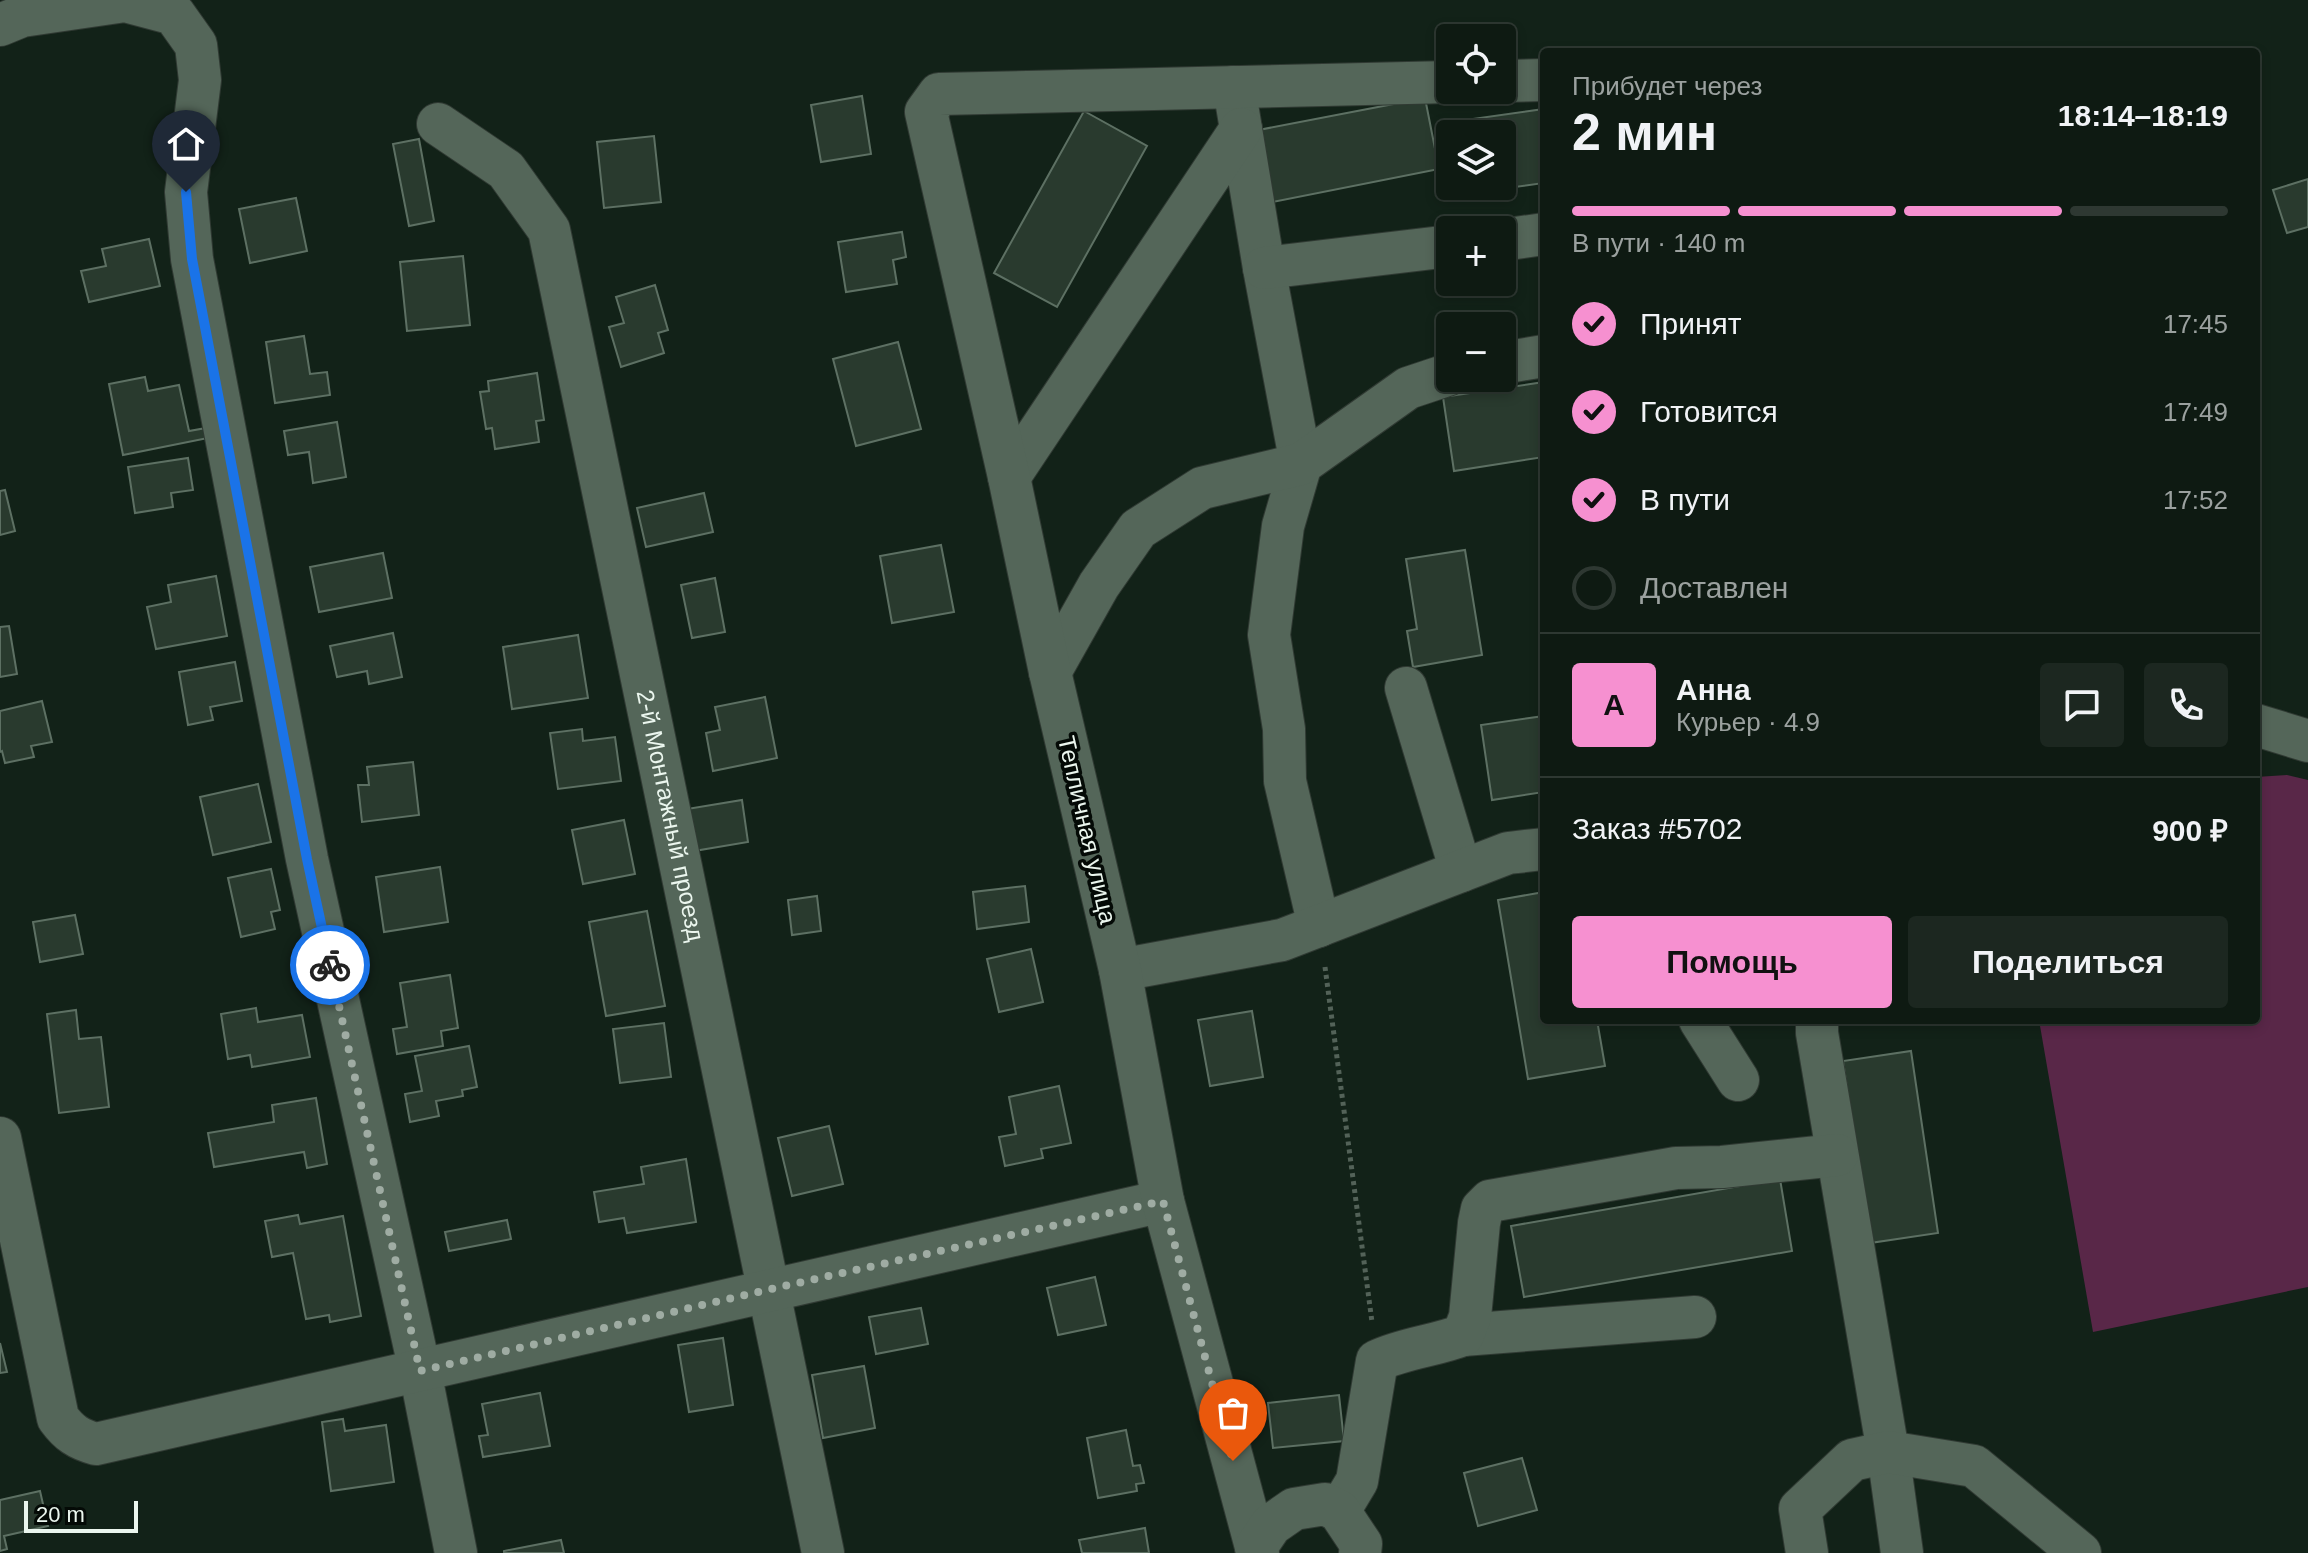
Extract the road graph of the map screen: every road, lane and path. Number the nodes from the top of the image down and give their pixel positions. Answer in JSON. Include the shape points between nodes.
{"nodes":[{"id":1,"x":0,"y":25,"type":"edge"},
{"id":2,"x":1540,"y":80,"type":"edge"},
{"id":3,"x":1516,"y":81,"type":"edge"},
{"id":4,"x":1436,"y":82,"type":"edge"},
{"id":5,"x":1234,"y":87,"type":"junction"},
{"id":6,"x":438,"y":124,"type":"dead end"},
{"id":7,"x":1241,"y":129,"type":"junction"},
{"id":8,"x":1540,"y":235,"type":"edge"},
{"id":9,"x":1516,"y":238,"type":"edge"},
{"id":10,"x":1436,"y":248,"type":"edge"},
{"id":11,"x":1264,"y":268,"type":"junction"},
{"id":12,"x":1540,"y":357,"type":"edge"},
{"id":13,"x":1516,"y":361,"type":"edge"},
{"id":14,"x":1436,"y":379,"type":"edge"},
{"id":15,"x":1301,"y":464,"type":"junction"},
{"id":16,"x":1009,"y":477,"type":"junction"},
{"id":17,"x":1050,"y":672,"type":"junction"},
{"id":18,"x":1406,"y":688,"type":"dead end"},
{"id":19,"x":2260,"y":726,"type":"edge"},
{"id":20,"x":2308,"y":741,"type":"edge"},
{"id":21,"x":1540,"y":849,"type":"edge"},
{"id":22,"x":1461,"y":871,"type":"junction"},
{"id":23,"x":1319,"y":926,"type":"junction"},
{"id":24,"x":1120,"y":970,"type":"junction"},
{"id":25,"x":1703,"y":1024,"type":"edge"},
{"id":26,"x":1818,"y":1024,"type":"edge"},
{"id":27,"x":1738,"y":1080,"type":"dead end"},
{"id":28,"x":0,"y":1138,"type":"edge"},
{"id":29,"x":1837,"y":1155,"type":"junction"},
{"id":30,"x":1163,"y":1201,"type":"junction"},
{"id":31,"x":771,"y":1289,"type":"junction"},
{"id":32,"x":1695,"y":1317,"type":"dead end"},
{"id":33,"x":1463,"y":1335,"type":"junction"},
{"id":34,"x":1377,"y":1361,"type":"junction"},
{"id":35,"x":420,"y":1371,"type":"junction"},
{"id":36,"x":1888,"y":1452,"type":"junction"},
{"id":37,"x":1339,"y":1511,"type":"junction"},
{"id":38,"x":1257,"y":1550,"type":"edge"},
{"id":39,"x":456,"y":1553,"type":"edge"},
{"id":40,"x":823,"y":1553,"type":"edge"},
{"id":41,"x":1360,"y":1553,"type":"edge"},
{"id":42,"x":1807,"y":1553,"type":"edge"},
{"id":43,"x":1902,"y":1553,"type":"edge"},
{"id":44,"x":2080,"y":1553,"type":"edge"}],
"edges":[{"from":1,"to":35,"type":"street","via":[[22,16],[125,1],[174,14],[196,45],[200,80],[186,192],[192,259],[307,859]]},
{"from":2,"to":3,"type":"street"},
{"from":4,"to":5,"type":"street"},
{"from":5,"to":7,"type":"street"},
{"from":5,"to":16,"type":"street","name":"Тепличная улица","via":[[939,94],[926,112]]},
{"from":6,"to":31,"type":"street","name":"2-й Монтажный проезд","via":[[506,170],[549,230]]},
{"from":7,"to":11,"type":"street"},
{"from":7,"to":16,"type":"street"},
{"from":8,"to":9,"type":"street"},
{"from":10,"to":11,"type":"street"},
{"from":11,"to":15,"type":"street"},
{"from":12,"to":13,"type":"street"},
{"from":14,"to":15,"type":"street","via":[[1408,388]]},
{"from":15,"to":17,"type":"street","via":[[1202,488],[1138,529]]},
{"from":15,"to":23,"type":"street","via":[[1283,526],[1269,635],[1284,729],[1285,781]]},
{"from":16,"to":17,"type":"street","name":"Тепличная улица"},
{"from":17,"to":24,"type":"street","name":"Тепличная улица"},
{"from":18,"to":22,"type":"street"},
{"from":19,"to":20,"type":"street"},
{"from":21,"to":22,"type":"street","via":[[1508,853]]},
{"from":22,"to":23,"type":"street"},
{"from":23,"to":24,"type":"street","via":[[1282,940]]},
{"from":23,"to":34,"type":"path"},
{"from":24,"to":30,"type":"street","name":"Тепличная улица"},
{"from":25,"to":27,"type":"street"},
{"from":26,"to":29,"type":"street"},
{"from":28,"to":35,"type":"street","via":[[58,1418],[78,1439],[96,1444]]},
{"from":29,"to":33,"type":"street","via":[[1676,1168],[1490,1201],[1479,1223],[1470,1317]]},
{"from":29,"to":36,"type":"street"},
{"from":30,"to":31,"type":"street"},
{"from":30,"to":38,"type":"street","name":"Тепличная улица"},
{"from":31,"to":35,"type":"street"},
{"from":31,"to":40,"type":"street","name":"2-й Монтажный проезд"},
{"from":32,"to":33,"type":"street"},
{"from":33,"to":34,"type":"street"},
{"from":34,"to":37,"type":"street","via":[[1357,1481]]},
{"from":35,"to":39,"type":"street"},
{"from":36,"to":42,"type":"street","via":[[1852,1460],[1800,1509]]},
{"from":36,"to":43,"type":"street"},
{"from":36,"to":44,"type":"street","via":[[1974,1466]]},
{"from":37,"to":38,"type":"street","name":"Тепличная улица","via":[[1325,1504],[1294,1509],[1271,1525]]},
{"from":37,"to":41,"type":"street","via":[[1361,1544]]}]}
